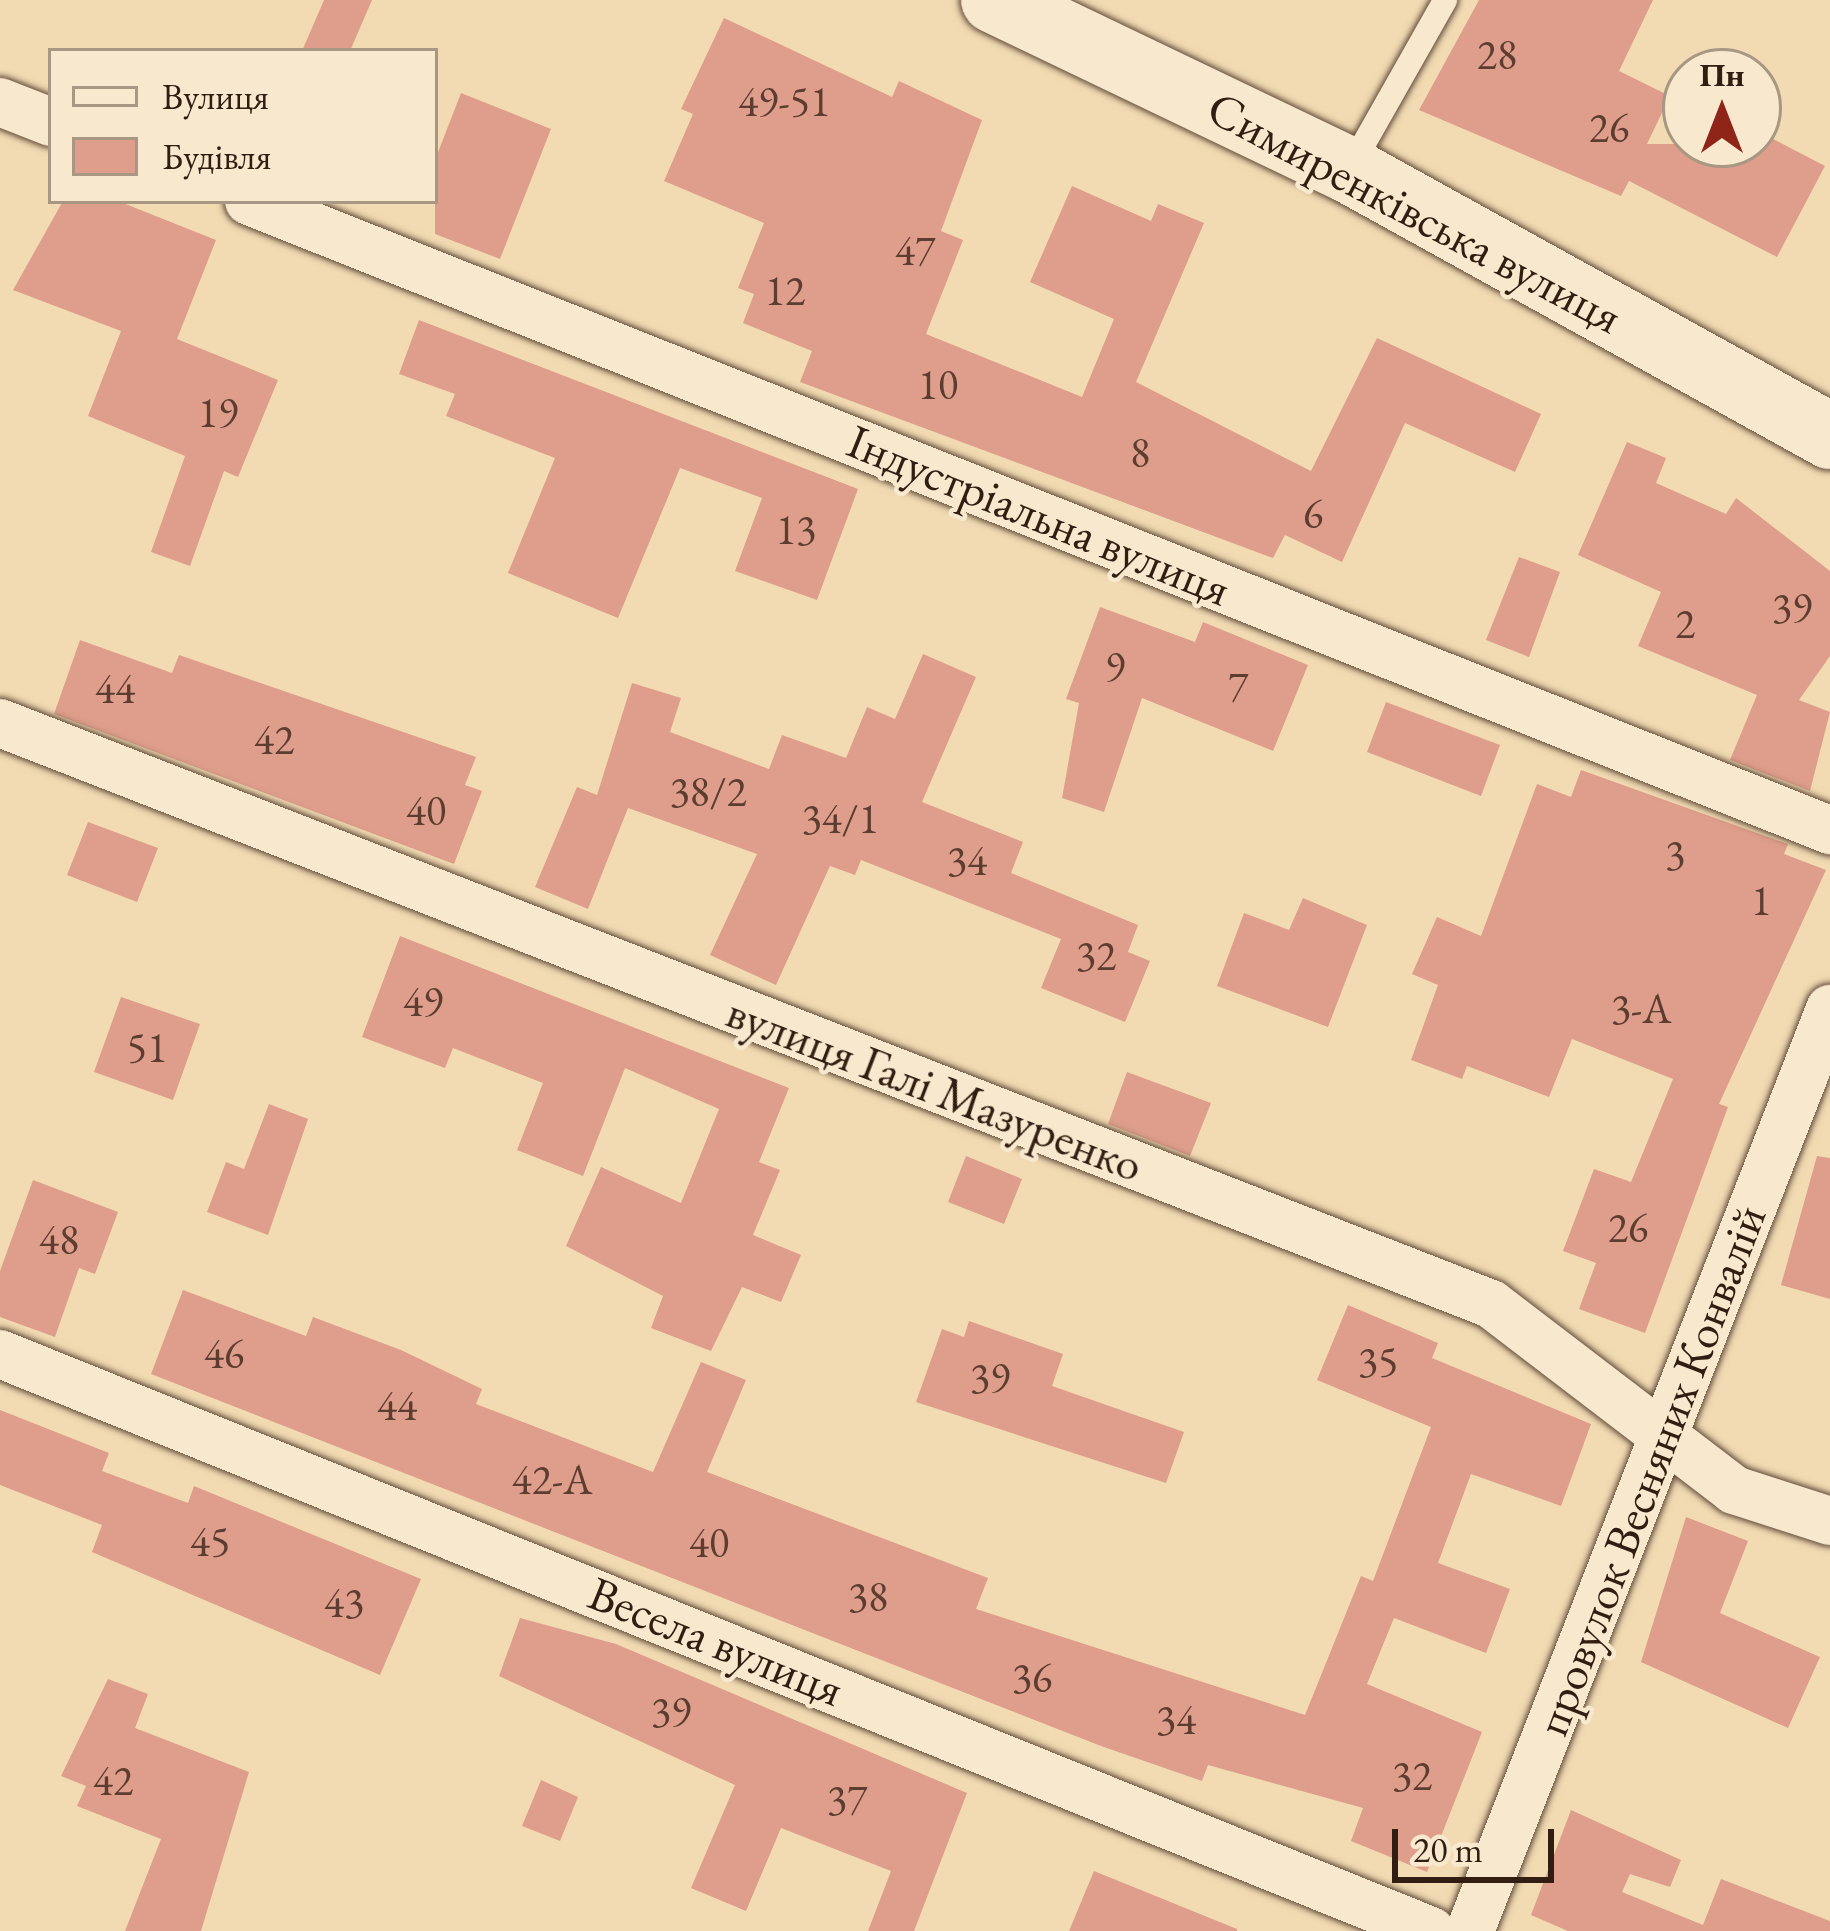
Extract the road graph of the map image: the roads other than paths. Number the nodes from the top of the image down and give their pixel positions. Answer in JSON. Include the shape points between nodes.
{"nodes":[{"id":1,"x":994,"y":0,"type":"edge"},
{"id":2,"x":1445,"y":0,"type":"edge"},
{"id":3,"x":0,"y":102,"type":"edge"},
{"id":4,"x":48,"y":121,"type":"edge"},
{"id":5,"x":1349,"y":170,"type":"junction"},
{"id":6,"x":256,"y":204,"type":"edge"},
{"id":7,"x":1830,"y":436,"type":"edge"},
{"id":8,"x":0,"y":723,"type":"edge"},
{"id":9,"x":1830,"y":830,"type":"edge"},
{"id":10,"x":1830,"y":1009,"type":"edge"},
{"id":11,"x":0,"y":1354,"type":"edge"},
{"id":12,"x":1666,"y":1428,"type":"junction"},
{"id":13,"x":1830,"y":1520,"type":"edge"},
{"id":14,"x":1431,"y":1931,"type":"edge"},
{"id":15,"x":1470,"y":1931,"type":"edge"}],
"edges":[{"from":1,"to":5,"type":"main road","name":"Симиренківська вулиця"},
{"from":2,"to":5,"type":"lane"},
{"from":3,"to":4,"type":"street"},
{"from":5,"to":7,"type":"main road","name":"Симиренківська вулиця"},
{"from":6,"to":9,"type":"street","name":"Індустріальна вулиця"},
{"from":8,"to":12,"type":"street","name":"вулиця Галі Мазуренко","via":[[1491,1304]]},
{"from":10,"to":12,"type":"street","name":"провулок Весняних Конвалій"},
{"from":11,"to":14,"type":"street","name":"Весела вулиця"},
{"from":12,"to":13,"type":"street","name":"вулиця Галі Мазуренко","via":[[1734,1490]]},
{"from":12,"to":15,"type":"street","name":"провулок Весняних Конвалій"}]}
